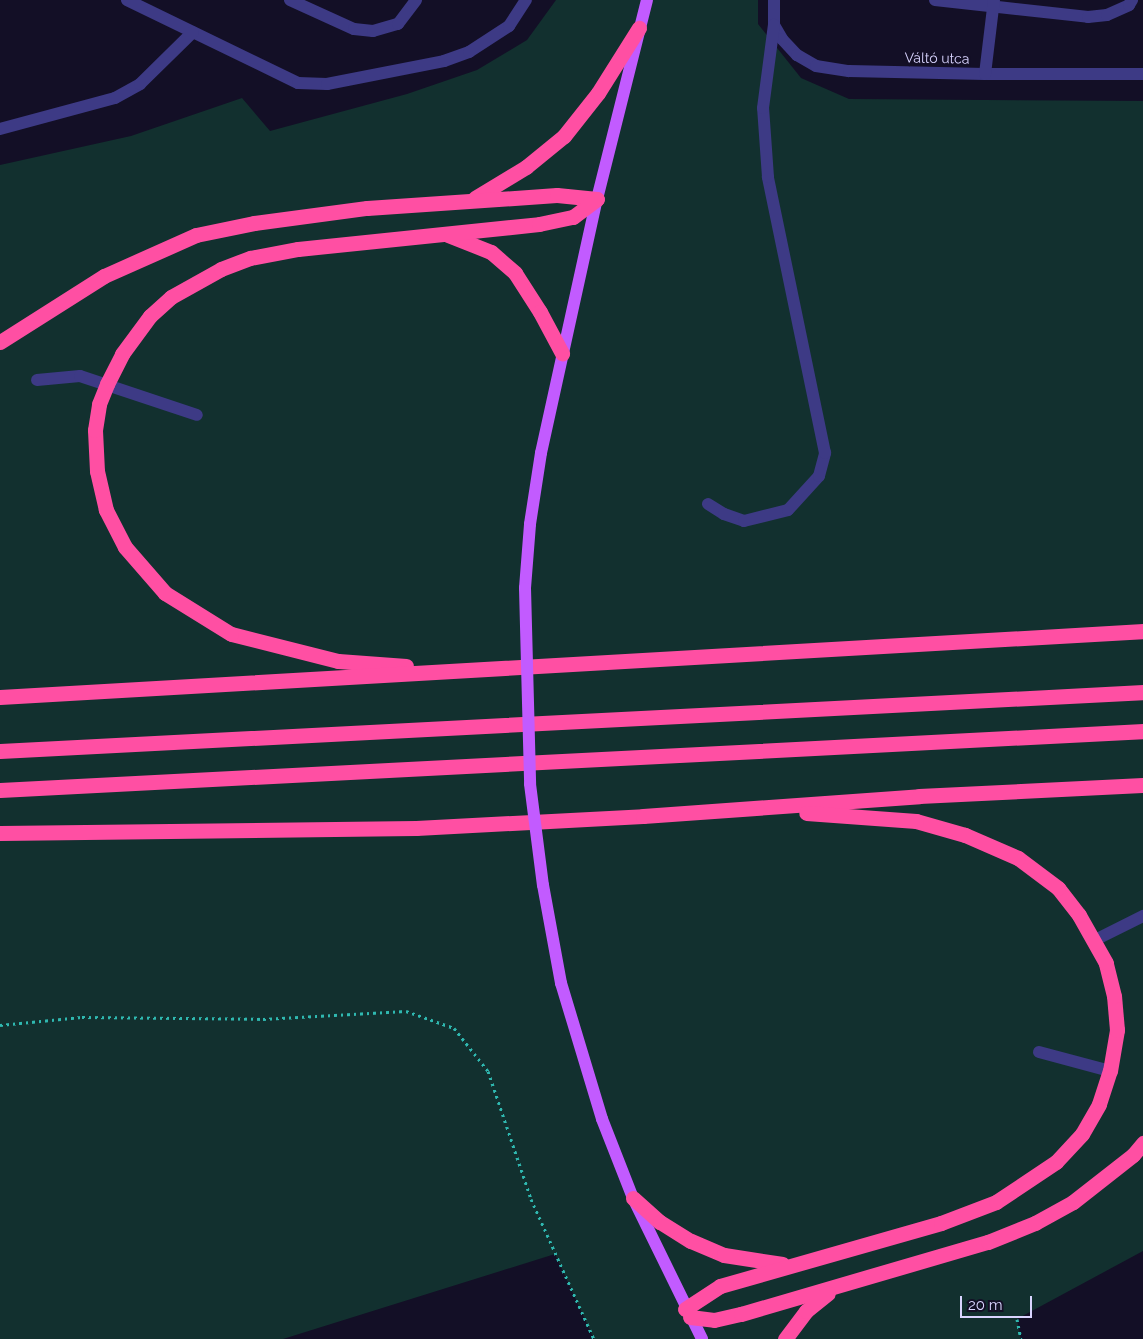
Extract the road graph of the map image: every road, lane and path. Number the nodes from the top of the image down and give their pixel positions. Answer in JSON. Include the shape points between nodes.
{"nodes":[{"id":1,"x":127,"y":0,"type":"edge"},
{"id":2,"x":290,"y":0,"type":"edge"},
{"id":3,"x":416,"y":0,"type":"edge"},
{"id":4,"x":526,"y":0,"type":"edge"},
{"id":5,"x":647,"y":0,"type":"edge"},
{"id":6,"x":774,"y":0,"type":"edge"},
{"id":7,"x":935,"y":0,"type":"edge"},
{"id":8,"x":1132,"y":0,"type":"edge"},
{"id":9,"x":994,"y":4,"type":"edge"},
{"id":10,"x":153,"y":6,"type":"edge"},
{"id":11,"x":774,"y":25,"type":"junction"},
{"id":12,"x":639,"y":28,"type":"junction"},
{"id":13,"x":192,"y":32,"type":"junction"},
{"id":14,"x":985,"y":74,"type":"junction"},
{"id":15,"x":1143,"y":74,"type":"edge"},
{"id":16,"x":0,"y":129,"type":"edge"},
{"id":17,"x":597,"y":199,"type":"junction"},
{"id":18,"x":469,"y":202,"type":"junction"},
{"id":19,"x":447,"y":234,"type":"junction"},
{"id":20,"x":0,"y":342,"type":"edge"},
{"id":21,"x":562,"y":353,"type":"junction"},
{"id":22,"x":37,"y":380,"type":"dead end"},
{"id":23,"x":107,"y":384,"type":"junction"},
{"id":24,"x":197,"y":415,"type":"dead end"},
{"id":25,"x":708,"y":504,"type":"dead end"},
{"id":26,"x":1143,"y":631,"type":"edge"},
{"id":27,"x":450,"y":670,"type":"junction"},
{"id":28,"x":1143,"y":692,"type":"edge"},
{"id":29,"x":0,"y":697,"type":"edge"},
{"id":30,"x":1143,"y":731,"type":"edge"},
{"id":31,"x":0,"y":751,"type":"edge"},
{"id":32,"x":1143,"y":785,"type":"edge"},
{"id":33,"x":0,"y":790,"type":"edge"},
{"id":34,"x":717,"y":810,"type":"junction"},
{"id":35,"x":0,"y":833,"type":"edge"},
{"id":36,"x":1143,"y":916,"type":"edge"},
{"id":37,"x":1095,"y":940,"type":"junction"},
{"id":38,"x":0,"y":1025,"type":"edge"},
{"id":39,"x":1039,"y":1052,"type":"dead end"},
{"id":40,"x":1110,"y":1072,"type":"junction"},
{"id":41,"x":1143,"y":1143,"type":"edge"},
{"id":42,"x":633,"y":1198,"type":"junction"},
{"id":43,"x":796,"y":1265,"type":"junction"},
{"id":44,"x":847,"y":1283,"type":"junction"},
{"id":45,"x":687,"y":1313,"type":"junction"},
{"id":46,"x":1017,"y":1319,"type":"dead end"},
{"id":47,"x":594,"y":1339,"type":"edge"},
{"id":48,"x":702,"y":1339,"type":"edge"},
{"id":49,"x":785,"y":1339,"type":"edge"},
{"id":50,"x":1021,"y":1339,"type":"edge"}],
"edges":[{"from":1,"to":10,"type":"street"},
{"from":2,"to":3,"type":"street","via":[[354,29],[373,31],[398,24]]},
{"from":4,"to":13,"type":"street","via":[[509,26],[494,39],[469,52],[444,61],[327,84],[298,83]]},
{"from":5,"to":12,"type":"main road"},
{"from":6,"to":11,"type":"street"},
{"from":7,"to":9,"type":"street"},
{"from":8,"to":9,"type":"street","via":[[1129,5],[1107,15],[1088,17]]},
{"from":9,"to":14,"type":"street"},
{"from":10,"to":13,"type":"street"},
{"from":11,"to":14,"type":"street","name":"Váltó utca","via":[[797,55],[816,66]]},
{"from":11,"to":25,"type":"street","via":[[763,108],[768,177],[825,453],[819,476],[788,510],[744,521]]},
{"from":12,"to":17,"type":"main road","via":[[632,72]]},
{"from":12,"to":18,"type":"highway","via":[[598,93],[564,136],[504,182]]},
{"from":13,"to":16,"type":"street","via":[[140,84],[115,98]]},
{"from":14,"to":15,"type":"street","name":"Váltó utca"},
{"from":17,"to":18,"type":"highway","via":[[557,195]]},
{"from":17,"to":19,"type":"highway","via":[[573,217]]},
{"from":17,"to":21,"type":"main road"},
{"from":18,"to":20,"type":"highway","via":[[323,213],[254,222],[196,235],[104,276]]},
{"from":19,"to":21,"type":"highway","via":[[491,252],[515,273]]},
{"from":19,"to":23,"type":"highway","via":[[298,249],[250,258],[221,269],[171,298],[150,316],[122,354]]},
{"from":21,"to":42,"type":"main road","bridge":true,"via":[[538,471],[526,588],[530,784],[543,885],[561,982],[579,1052]]},
{"from":22,"to":23,"type":"street","via":[[80,376]]},
{"from":23,"to":24,"type":"street"},
{"from":23,"to":27,"type":"highway","via":[[94,430],[97,471],[106,510],[125,547],[165,593],[231,634],[276,648],[338,661]]},
{"from":26,"to":27,"type":"highway"},
{"from":27,"to":29,"type":"highway"},
{"from":28,"to":31,"type":"highway"},
{"from":30,"to":33,"type":"highway"},
{"from":32,"to":34,"type":"highway"},
{"from":34,"to":35,"type":"highway","via":[[406,828]]},
{"from":34,"to":37,"type":"highway","via":[[850,814],[916,821],[965,835],[1018,858],[1058,888]]},
{"from":36,"to":37,"type":"street"},
{"from":37,"to":40,"type":"highway","via":[[1106,963],[1114,996],[1117,1030]]},
{"from":38,"to":47,"type":"path","via":[[82,1017],[263,1019],[406,1011],[454,1028],[488,1071],[531,1200]]},
{"from":39,"to":40,"type":"street"},
{"from":40,"to":43,"type":"highway","via":[[1099,1104],[1082,1134],[1056,1162],[1028,1183],[996,1202],[940,1223]]},
{"from":41,"to":44,"type":"highway","via":[[1133,1155],[1073,1202],[1035,1223],[947,1255]]},
{"from":42,"to":43,"type":"highway","via":[[675,1232],[724,1255],[760,1263]]},
{"from":42,"to":45,"type":"main road"},
{"from":43,"to":45,"type":"highway","via":[[720,1286]]},
{"from":44,"to":45,"type":"highway","via":[[714,1320]]},
{"from":44,"to":49,"type":"highway","via":[[821,1296]]},
{"from":45,"to":48,"type":"main road"},
{"from":46,"to":50,"type":"path"}]}
